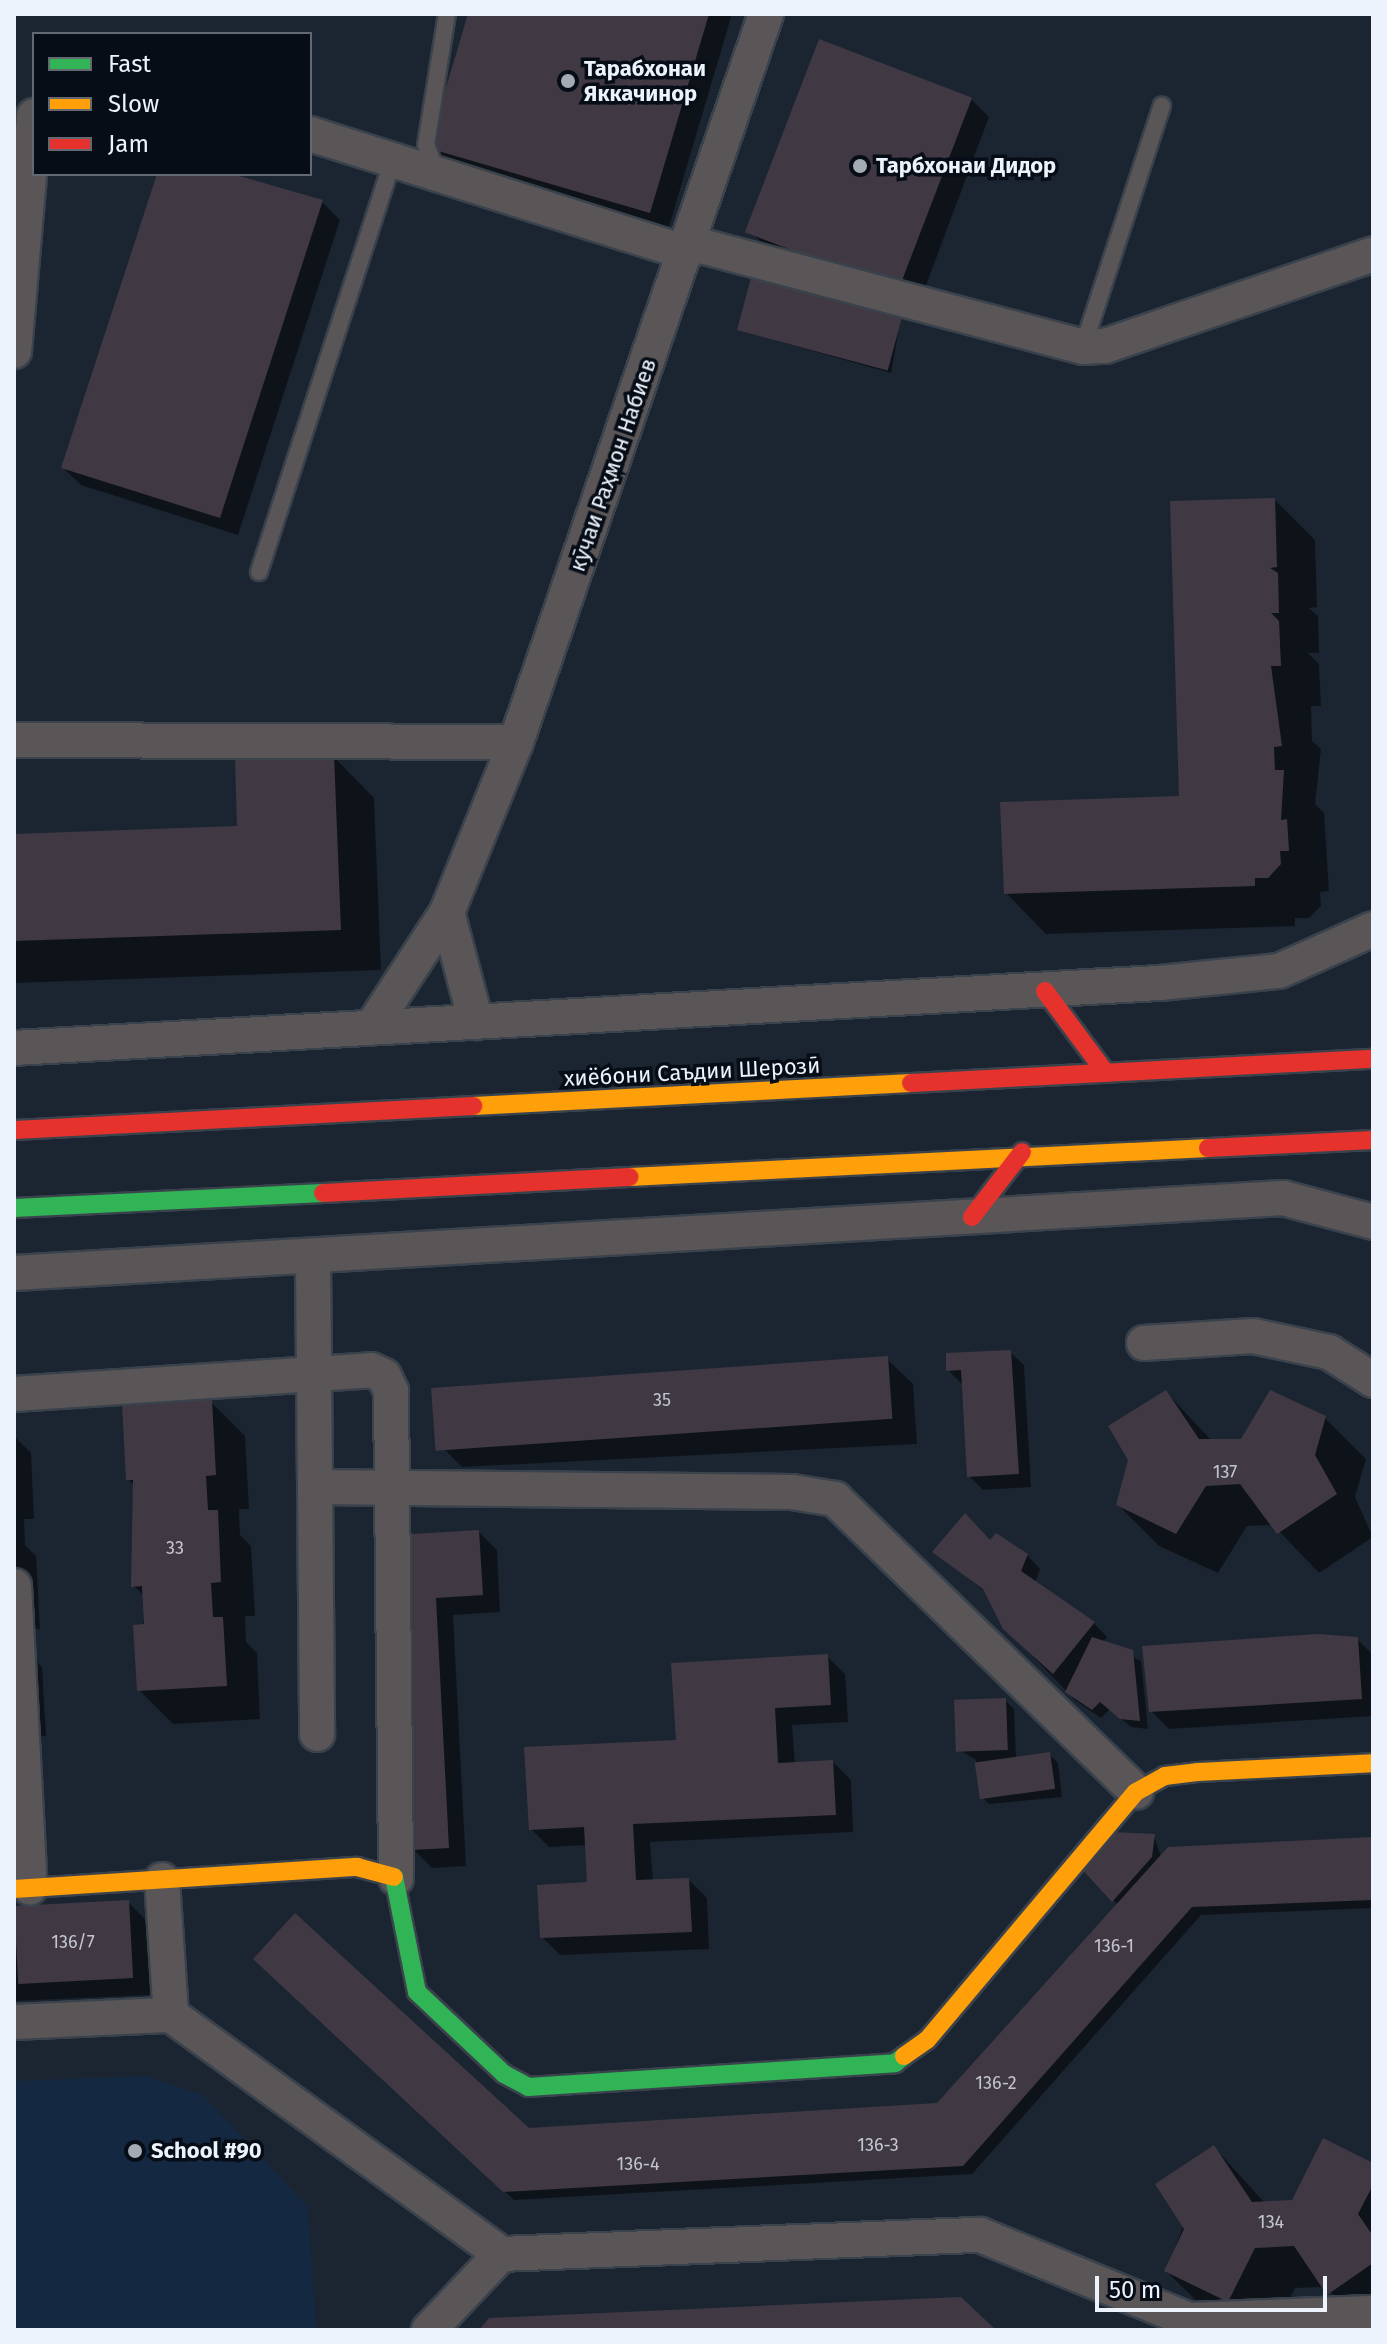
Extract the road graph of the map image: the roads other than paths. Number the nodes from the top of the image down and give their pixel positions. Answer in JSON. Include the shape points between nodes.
{"nodes":[{"id":1,"x":447,"y":14,"type":"edge"},
{"id":2,"x":766,"y":14,"type":"edge"},
{"id":3,"x":1162,"y":106,"type":"dead end"},
{"id":4,"x":312,"y":135,"type":"edge"},
{"id":5,"x":32,"y":140,"type":"edge"},
{"id":6,"x":393,"y":160,"type":"junction"},
{"id":7,"x":438,"y":174,"type":"junction"},
{"id":8,"x":689,"y":248,"type":"junction"},
{"id":9,"x":1373,"y":254,"type":"edge"},
{"id":10,"x":1083,"y":347,"type":"junction"},
{"id":11,"x":14,"y":351,"type":"edge"},
{"id":12,"x":259,"y":572,"type":"dead end"},
{"id":13,"x":14,"y":740,"type":"edge"},
{"id":14,"x":516,"y":742,"type":"junction"},
{"id":15,"x":447,"y":912,"type":"junction"},
{"id":16,"x":1373,"y":929,"type":"edge"},
{"id":17,"x":1045,"y":991,"type":"junction"},
{"id":18,"x":476,"y":1022,"type":"junction"},
{"id":19,"x":374,"y":1024,"type":"junction"},
{"id":20,"x":14,"y":1048,"type":"edge"},
{"id":21,"x":1373,"y":1059,"type":"edge"},
{"id":22,"x":1106,"y":1073,"type":"junction"},
{"id":23,"x":14,"y":1130,"type":"edge"},
{"id":24,"x":1373,"y":1140,"type":"edge"},
{"id":25,"x":1022,"y":1152,"type":"junction"},
{"id":26,"x":14,"y":1208,"type":"edge"},
{"id":27,"x":972,"y":1217,"type":"junction"},
{"id":28,"x":1373,"y":1222,"type":"edge"},
{"id":29,"x":313,"y":1256,"type":"junction"},
{"id":30,"x":14,"y":1273,"type":"edge"},
{"id":31,"x":1144,"y":1343,"type":"dead end"},
{"id":32,"x":314,"y":1378,"type":"junction"},
{"id":33,"x":1373,"y":1380,"type":"edge"},
{"id":34,"x":14,"y":1394,"type":"edge"},
{"id":35,"x":315,"y":1487,"type":"junction"},
{"id":36,"x":387,"y":1489,"type":"junction"},
{"id":37,"x":14,"y":1586,"type":"edge"},
{"id":38,"x":317,"y":1734,"type":"dead end"},
{"id":39,"x":1373,"y":1763,"type":"edge"},
{"id":40,"x":1136,"y":1792,"type":"junction"},
{"id":41,"x":396,"y":1878,"type":"junction"},
{"id":42,"x":162,"y":1880,"type":"junction"},
{"id":43,"x":22,"y":1888,"type":"edge"},
{"id":44,"x":171,"y":2015,"type":"junction"},
{"id":45,"x":14,"y":2022,"type":"edge"},
{"id":46,"x":501,"y":2254,"type":"junction"},
{"id":47,"x":1373,"y":2313,"type":"edge"},
{"id":48,"x":429,"y":2330,"type":"edge"}],
"edges":[{"from":1,"to":7,"type":"lane","via":[[426,145]]},
{"from":2,"to":8,"type":"street","name":"кӯчаи Раҳмон Набиев"},
{"from":3,"to":10,"type":"lane"},
{"from":4,"to":6,"type":"street"},
{"from":5,"to":11,"type":"street"},
{"from":6,"to":7,"type":"street"},
{"from":6,"to":12,"type":"lane"},
{"from":7,"to":8,"type":"street"},
{"from":8,"to":10,"type":"street"},
{"from":8,"to":14,"type":"street","name":"кӯчаи Раҳмон Набиев"},
{"from":9,"to":10,"type":"street","via":[[1105,346]]},
{"from":13,"to":14,"type":"street"},
{"from":14,"to":15,"type":"street","name":"кӯчаи Раҳмон Набиев"},
{"from":15,"to":18,"type":"street"},
{"from":15,"to":19,"type":"street","name":"кӯчаи Раҳмон Набиев"},
{"from":16,"to":17,"type":"street","via":[[1279,971]]},
{"from":17,"to":18,"type":"street"},
{"from":17,"to":22,"type":"main road"},
{"from":18,"to":19,"type":"street"},
{"from":19,"to":20,"type":"street"},
{"from":21,"to":22,"type":"main road","name":"хиёбони Саъдии Шерозӣ"},
{"from":22,"to":23,"type":"main road","name":"хиёбони Саъдии Шерозӣ"},
{"from":24,"to":25,"type":"main road"},
{"from":25,"to":26,"type":"main road"},
{"from":25,"to":27,"type":"main road"},
{"from":27,"to":28,"type":"street","via":[[1283,1198]]},
{"from":27,"to":29,"type":"street"},
{"from":29,"to":30,"type":"street"},
{"from":29,"to":32,"type":"street"},
{"from":31,"to":33,"type":"street","via":[[1253,1336],[1329,1352]]},
{"from":32,"to":34,"type":"street"},
{"from":32,"to":35,"type":"street"},
{"from":32,"to":36,"type":"street","via":[[371,1370],[384,1376],[391,1391]]},
{"from":35,"to":36,"type":"street"},
{"from":35,"to":38,"type":"street"},
{"from":36,"to":40,"type":"street","via":[[792,1492],[835,1499]]},
{"from":36,"to":41,"type":"street"},
{"from":37,"to":43,"type":"street"},
{"from":39,"to":40,"type":"main road","via":[[1197,1772],[1165,1776]]},
{"from":40,"to":41,"type":"main road","via":[[927,2040],[895,2063],[528,2087],[504,2074],[417,1992]]},
{"from":41,"to":42,"type":"main road","via":[[357,1867]]},
{"from":42,"to":43,"type":"main road"},
{"from":42,"to":44,"type":"street"},
{"from":44,"to":45,"type":"street"},
{"from":44,"to":46,"type":"street"},
{"from":46,"to":47,"type":"street","via":[[980,2235],[1189,2320]]},
{"from":46,"to":48,"type":"street"}]}
